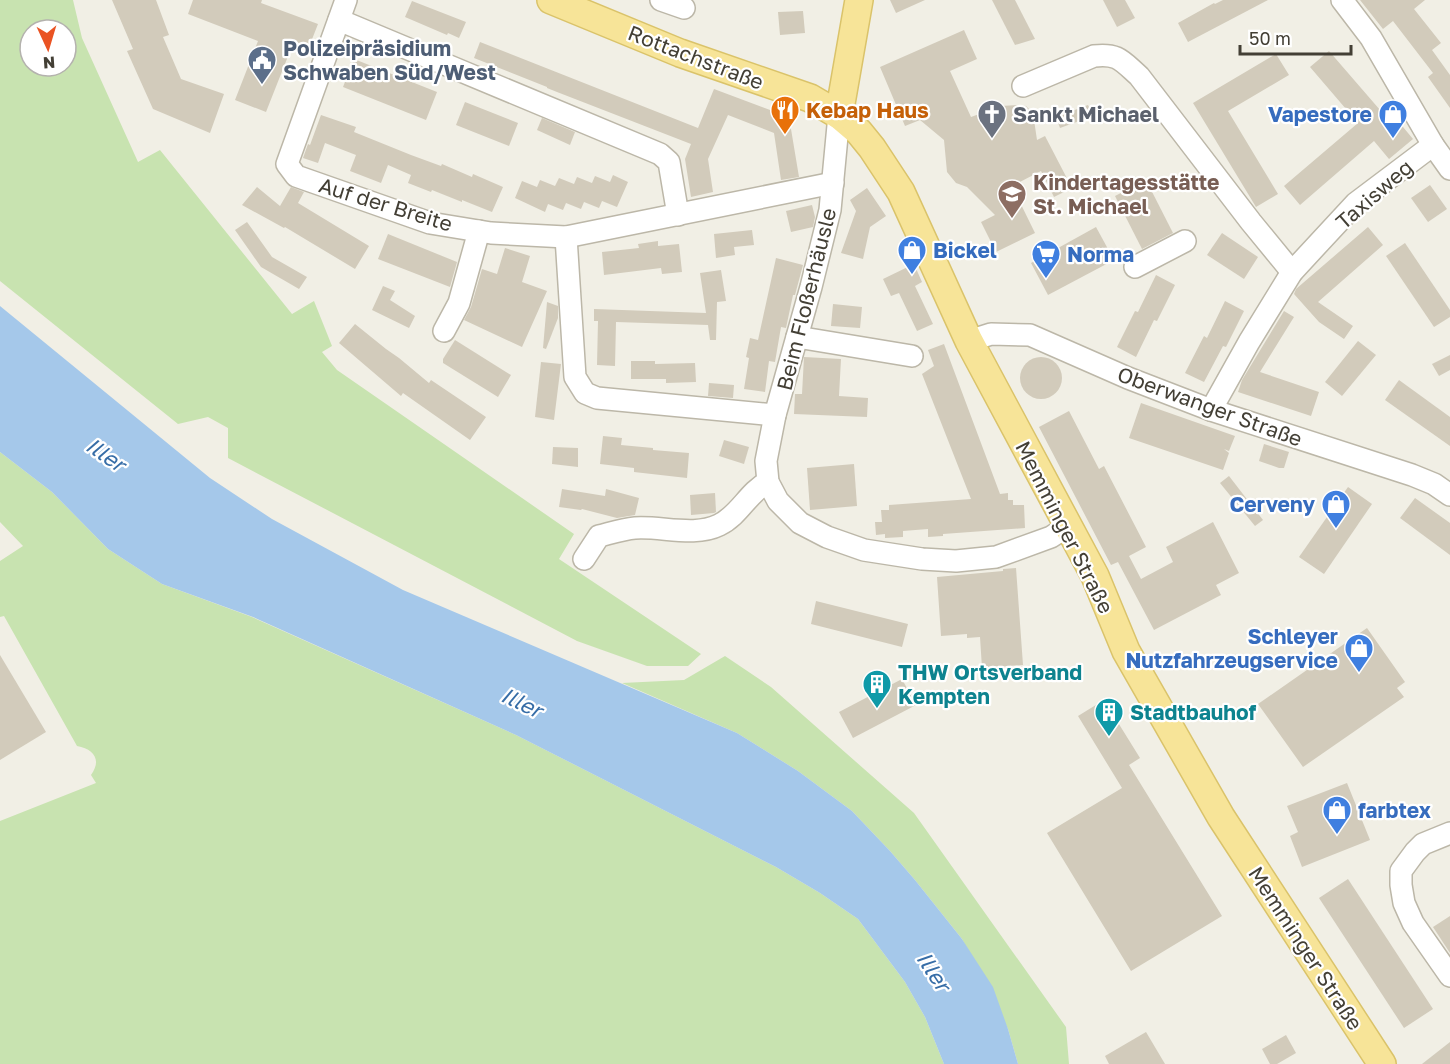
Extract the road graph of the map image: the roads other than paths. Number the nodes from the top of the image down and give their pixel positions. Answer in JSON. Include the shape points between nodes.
{"nodes":[{"id":1,"x":551,"y":0,"type":"edge"},
{"id":2,"x":661,"y":0,"type":"edge"},
{"id":3,"x":859,"y":0,"type":"edge"},
{"id":4,"x":1342,"y":0,"type":"edge"},
{"id":5,"x":684,"y":8,"type":"dead end"},
{"id":6,"x":342,"y":10,"type":"edge"},
{"id":7,"x":1023,"y":87,"type":"dead end"},
{"id":8,"x":839,"y":115,"type":"junction"},
{"id":9,"x":1433,"y":145,"type":"junction"},
{"id":10,"x":1450,"y":169,"type":"edge"},
{"id":11,"x":833,"y":183,"type":"junction"},
{"id":12,"x":678,"y":215,"type":"junction"},
{"id":13,"x":479,"y":231,"type":"junction"},
{"id":14,"x":567,"y":237,"type":"junction"},
{"id":15,"x":1185,"y":241,"type":"dead end"},
{"id":16,"x":1135,"y":267,"type":"dead end"},
{"id":17,"x":1292,"y":272,"type":"junction"},
{"id":18,"x":444,"y":331,"type":"dead end"},
{"id":19,"x":797,"y":337,"type":"junction"},
{"id":20,"x":969,"y":342,"type":"junction"},
{"id":21,"x":912,"y":356,"type":"dead end"},
{"id":22,"x":1211,"y":410,"type":"junction"},
{"id":23,"x":775,"y":416,"type":"junction"},
{"id":24,"x":768,"y":482,"type":"junction"},
{"id":25,"x":1450,"y":495,"type":"edge"},
{"id":26,"x":1068,"y":526,"type":"junction"},
{"id":27,"x":584,"y":559,"type":"dead end"},
{"id":28,"x":1450,"y":833,"type":"edge"},
{"id":29,"x":1450,"y":976,"type":"edge"},
{"id":30,"x":1382,"y":1064,"type":"edge"}],
"edges":[{"from":1,"to":8,"type":"main road","name":"Rottachstraße","via":[[680,53],[810,98]]},
{"from":2,"to":5,"type":"street"},
{"from":3,"to":8,"type":"main road"},
{"from":4,"to":9,"type":"street","via":[[1371,38]]},
{"from":6,"to":12,"type":"street","name":"Auf der Breite","via":[[660,154],[669,162]]},
{"from":6,"to":13,"type":"street","name":"Auf der Breite","via":[[287,164],[296,176],[378,206],[430,223]]},
{"from":7,"to":17,"type":"street","via":[[1094,56],[1120,58],[1139,76]]},
{"from":8,"to":11,"type":"street","name":"Beim Floßerhäusle"},
{"from":8,"to":20,"type":"main road","name":"Memminger Straße","via":[[872,148],[901,192]]},
{"from":9,"to":10,"type":"street"},
{"from":9,"to":17,"type":"street","name":"Taxisweg","via":[[1356,203]]},
{"from":11,"to":12,"type":"street","name":"Auf der Breite"},
{"from":11,"to":19,"type":"street","name":"Beim Floßerhäusle","via":[[830,210]]},
{"from":12,"to":14,"type":"street","name":"Auf der Breite"},
{"from":13,"to":14,"type":"street","name":"Auf der Breite"},
{"from":13,"to":18,"type":"street","via":[[459,303]]},
{"from":14,"to":23,"type":"street","via":[[575,377],[585,393],[597,398]]},
{"from":15,"to":16,"type":"street"},
{"from":17,"to":22,"type":"street","name":"Taxisweg"},
{"from":19,"to":21,"type":"street"},
{"from":19,"to":23,"type":"street","name":"Beim Floßerhäusle"},
{"from":20,"to":22,"type":"street","name":"Oberwanger Straße","via":[[991,334],[1030,335]]},
{"from":20,"to":26,"type":"main road","name":"Memminger Straße"},
{"from":22,"to":25,"type":"street","name":"Oberwanger Straße","via":[[1412,475]]},
{"from":23,"to":24,"type":"street","name":"Beim Floßerhäusle","via":[[766,461]]},
{"from":24,"to":26,"type":"street","via":[[778,501],[800,523],[827,537],[864,550],[922,559],[996,557],[1051,537]]},
{"from":24,"to":27,"type":"street","via":[[759,486],[733,517],[717,526],[700,531],[618,531],[599,536]]},
{"from":26,"to":30,"type":"main road","name":"Memminger Straße","via":[[1095,576],[1126,651],[1221,817]]},
{"from":28,"to":29,"type":"street","via":[[1423,844],[1415,852],[1401,871],[1401,885],[1413,923]]}]}
